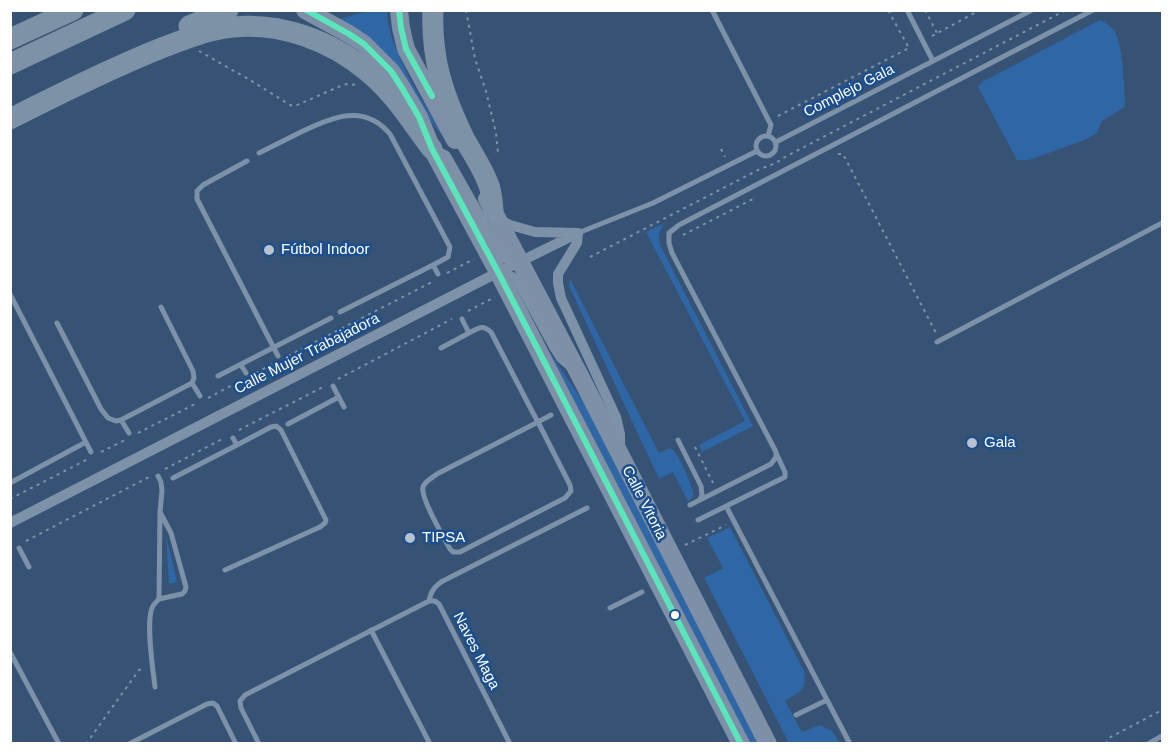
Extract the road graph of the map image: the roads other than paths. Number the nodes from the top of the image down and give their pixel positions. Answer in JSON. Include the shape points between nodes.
{"nodes":[{"id":1,"x":73,"y":10,"type":"edge"},
{"id":2,"x":125,"y":10,"type":"edge"},
{"id":3,"x":228,"y":10,"type":"edge"},
{"id":4,"x":305,"y":10,"type":"edge"},
{"id":5,"x":399,"y":10,"type":"edge"},
{"id":6,"x":433,"y":10,"type":"edge"},
{"id":7,"x":712,"y":10,"type":"edge"},
{"id":8,"x":907,"y":10,"type":"edge"},
{"id":9,"x":1032,"y":10,"type":"edge"},
{"id":10,"x":1093,"y":10,"type":"edge"},
{"id":11,"x":10,"y":39,"type":"edge"},
{"id":12,"x":933,"y":61,"type":"junction"},
{"id":13,"x":10,"y":64,"type":"edge"},
{"id":14,"x":66,"y":90,"type":"junction"},
{"id":15,"x":10,"y":119,"type":"edge"},
{"id":16,"x":768,"y":136,"type":"junction"},
{"id":17,"x":776,"y":142,"type":"junction"},
{"id":18,"x":432,"y":149,"type":"junction"},
{"id":19,"x":757,"y":151,"type":"junction"},
{"id":20,"x":259,"y":153,"type":"dead end"},
{"id":21,"x":247,"y":161,"type":"dead end"},
{"id":22,"x":495,"y":214,"type":"junction"},
{"id":23,"x":1162,"y":223,"type":"edge"},
{"id":24,"x":578,"y":233,"type":"junction"},
{"id":25,"x":521,"y":262,"type":"junction"},
{"id":26,"x":433,"y":265,"type":"junction"},
{"id":27,"x":498,"y":272,"type":"junction"},
{"id":28,"x":438,"y":274,"type":"dead end"},
{"id":29,"x":10,"y":294,"type":"edge"},
{"id":30,"x":161,"y":307,"type":"dead end"},
{"id":31,"x":340,"y":312,"type":"dead end"},
{"id":32,"x":331,"y":318,"type":"dead end"},
{"id":33,"x":462,"y":319,"type":"dead end"},
{"id":34,"x":57,"y":323,"type":"dead end"},
{"id":35,"x":469,"y":333,"type":"junction"},
{"id":36,"x":937,"y":342,"type":"dead end"},
{"id":37,"x":274,"y":347,"type":"junction"},
{"id":38,"x":441,"y":348,"type":"dead end"},
{"id":39,"x":278,"y":356,"type":"dead end"},
{"id":40,"x":241,"y":364,"type":"junction"},
{"id":41,"x":246,"y":373,"type":"dead end"},
{"id":42,"x":579,"y":374,"type":"junction"},
{"id":43,"x":218,"y":376,"type":"dead end"},
{"id":44,"x":192,"y":383,"type":"junction"},
{"id":45,"x":333,"y":386,"type":"dead end"},
{"id":46,"x":200,"y":396,"type":"dead end"},
{"id":47,"x":339,"y":397,"type":"junction"},
{"id":48,"x":344,"y":407,"type":"dead end"},
{"id":49,"x":551,"y":415,"type":"dead end"},
{"id":50,"x":121,"y":420,"type":"junction"},
{"id":51,"x":538,"y":422,"type":"junction"},
{"id":52,"x":288,"y":423,"type":"dead end"},
{"id":53,"x":129,"y":433,"type":"dead end"},
{"id":54,"x":233,"y":438,"type":"dead end"},
{"id":55,"x":678,"y":440,"type":"dead end"},
{"id":56,"x":86,"y":442,"type":"junction"},
{"id":57,"x":237,"y":445,"type":"junction"},
{"id":58,"x":91,"y":452,"type":"dead end"},
{"id":59,"x":776,"y":452,"type":"junction"},
{"id":60,"x":620,"y":455,"type":"junction"},
{"id":61,"x":158,"y":476,"type":"dead end"},
{"id":62,"x":173,"y":478,"type":"dead end"},
{"id":63,"x":10,"y":483,"type":"edge"},
{"id":64,"x":699,"y":500,"type":"junction"},
{"id":65,"x":690,"y":505,"type":"dead end"},
{"id":66,"x":726,"y":506,"type":"junction"},
{"id":67,"x":587,"y":508,"type":"dead end"},
{"id":68,"x":160,"y":512,"type":"junction"},
{"id":69,"x":698,"y":520,"type":"dead end"},
{"id":70,"x":10,"y":523,"type":"edge"},
{"id":71,"x":19,"y":547,"type":"road end"},
{"id":72,"x":29,"y":567,"type":"dead end"},
{"id":73,"x":225,"y":570,"type":"dead end"},
{"id":74,"x":642,"y":591,"type":"dead end"},
{"id":75,"x":159,"y":598,"type":"junction"},
{"id":76,"x":429,"y":601,"type":"junction"},
{"id":77,"x":610,"y":608,"type":"dead end"},
{"id":78,"x":371,"y":630,"type":"junction"},
{"id":79,"x":10,"y":652,"type":"edge"},
{"id":80,"x":155,"y":687,"type":"dead end"},
{"id":81,"x":827,"y":700,"type":"junction"},
{"id":82,"x":796,"y":715,"type":"dead end"},
{"id":83,"x":1162,"y":736,"type":"edge"},
{"id":84,"x":59,"y":744,"type":"edge"},
{"id":85,"x":129,"y":744,"type":"edge"},
{"id":86,"x":236,"y":744,"type":"edge"},
{"id":87,"x":259,"y":744,"type":"edge"},
{"id":88,"x":430,"y":744,"type":"edge"},
{"id":89,"x":510,"y":744,"type":"edge"},
{"id":90,"x":741,"y":744,"type":"edge"},
{"id":91,"x":768,"y":744,"type":"edge"},
{"id":92,"x":850,"y":744,"type":"edge"},
{"id":93,"x":1148,"y":744,"type":"edge"}],
"edges":[{"from":1,"to":11,"type":"highway"},
{"from":2,"to":13,"type":"highway"},
{"from":3,"to":14,"type":"highway","via":[[138,49]]},
{"from":4,"to":18,"type":"highway","name":"Calle Vitoria","via":[[364,44],[392,71],[419,117]]},
{"from":5,"to":22,"type":"highway","name":"Calle Vitoria","via":[[406,50]]},
{"from":6,"to":22,"type":"highway","via":[[434,50],[442,85],[488,182]]},
{"from":7,"to":16,"type":"lane","via":[[771,125]]},
{"from":8,"to":12,"type":"lane"},
{"from":9,"to":12,"type":"lane","name":"Complejo Gala"},
{"from":10,"to":59,"type":"lane","via":[[669,233],[672,253]]},
{"from":12,"to":17,"type":"lane","name":"Complejo Gala"},
{"from":14,"to":15,"type":"highway"},
{"from":14,"to":18,"type":"highway","via":[[208,31],[234,26],[275,29],[321,42],[369,72],[386,88]]},
{"from":16,"to":17,"type":"lane"},
{"from":16,"to":19,"type":"lane","via":[[757,142]]},
{"from":17,"to":19,"type":"lane","via":[[775,152],[770,156]]},
{"from":18,"to":25,"type":"street","name":"Calle Vitoria","via":[[446,156],[458,174],[503,256]]},
{"from":18,"to":27,"type":"highway","name":"Calle Vitoria"},
{"from":19,"to":24,"type":"lane","via":[[653,203]]},
{"from":20,"to":26,"type":"lane","via":[[337,116],[358,115],[382,124],[450,247],[448,257]]},
{"from":21,"to":37,"type":"lane","via":[[203,185],[197,191],[198,199]]},
{"from":22,"to":24,"type":"street","via":[[510,225],[535,232]]},
{"from":22,"to":25,"type":"highway","name":"Calle Vitoria"},
{"from":23,"to":36,"type":"lane"},
{"from":24,"to":25,"type":"street","name":"Calle Mujer Trabajadora"},
{"from":24,"to":60,"type":"street","via":[[577,243],[558,274],[559,291],[616,417]]},
{"from":25,"to":27,"type":"street","name":"Calle Mujer Trabajadora"},
{"from":25,"to":42,"type":"highway","name":"Calle Vitoria"},
{"from":26,"to":28,"type":"lane"},
{"from":26,"to":31,"type":"lane"},
{"from":27,"to":42,"type":"street","via":[[518,282],[561,358]]},
{"from":27,"to":70,"type":"street","name":"Calle Mujer Trabajadora"},
{"from":27,"to":90,"type":"highway","name":"Calle Vitoria"},
{"from":29,"to":56,"type":"lane"},
{"from":30,"to":44,"type":"lane","via":[[193,372]]},
{"from":32,"to":37,"type":"lane"},
{"from":33,"to":35,"type":"lane"},
{"from":34,"to":50,"type":"lane","via":[[101,409],[108,418]]},
{"from":35,"to":38,"type":"lane"},
{"from":35,"to":51,"type":"lane","via":[[482,327],[491,332]]},
{"from":37,"to":39,"type":"lane"},
{"from":37,"to":40,"type":"lane"},
{"from":40,"to":41,"type":"lane"},
{"from":40,"to":43,"type":"lane"},
{"from":42,"to":60,"type":"highway","name":"Calle Vitoria"},
{"from":44,"to":46,"type":"lane"},
{"from":44,"to":50,"type":"lane"},
{"from":45,"to":47,"type":"lane"},
{"from":47,"to":48,"type":"lane"},
{"from":47,"to":52,"type":"lane"},
{"from":49,"to":51,"type":"lane"},
{"from":50,"to":53,"type":"lane"},
{"from":51,"to":51,"type":"lane","via":[[437,474],[424,485],[424,496],[453,552],[460,552],[565,498],[571,491]]},
{"from":54,"to":57,"type":"lane"},
{"from":55,"to":64,"type":"lane","via":[[701,486]]},
{"from":56,"to":58,"type":"lane"},
{"from":56,"to":63,"type":"lane"},
{"from":57,"to":62,"type":"lane"},
{"from":57,"to":73,"type":"lane","via":[[271,427],[281,430],[326,520],[320,527]]},
{"from":59,"to":64,"type":"lane","via":[[771,464]]},
{"from":59,"to":66,"type":"lane","via":[[784,477]]},
{"from":60,"to":91,"type":"highway","name":"Calle Vitoria"},
{"from":61,"to":68,"type":"lane","via":[[162,490]]},
{"from":64,"to":65,"type":"lane"},
{"from":66,"to":69,"type":"lane"},
{"from":66,"to":81,"type":"lane"},
{"from":67,"to":76,"type":"lane","via":[[441,582],[431,591]]},
{"from":68,"to":75,"type":"lane"},
{"from":68,"to":75,"type":"lane","via":[[171,533],[186,586],[182,594]]},
{"from":71,"to":72,"type":"lane"},
{"from":74,"to":77,"type":"lane"},
{"from":75,"to":80,"type":"lane","via":[[151,613]]},
{"from":76,"to":78,"type":"lane"},
{"from":76,"to":89,"type":"lane","name":"Naves Maga","via":[[439,604]]},
{"from":78,"to":87,"type":"lane","via":[[244,695],[241,708]]},
{"from":78,"to":88,"type":"lane"},
{"from":79,"to":84,"type":"lane"},
{"from":81,"to":82,"type":"lane"},
{"from":81,"to":92,"type":"lane"},
{"from":83,"to":93,"type":"lane"},
{"from":85,"to":86,"type":"lane","via":[[213,703]]}]}
